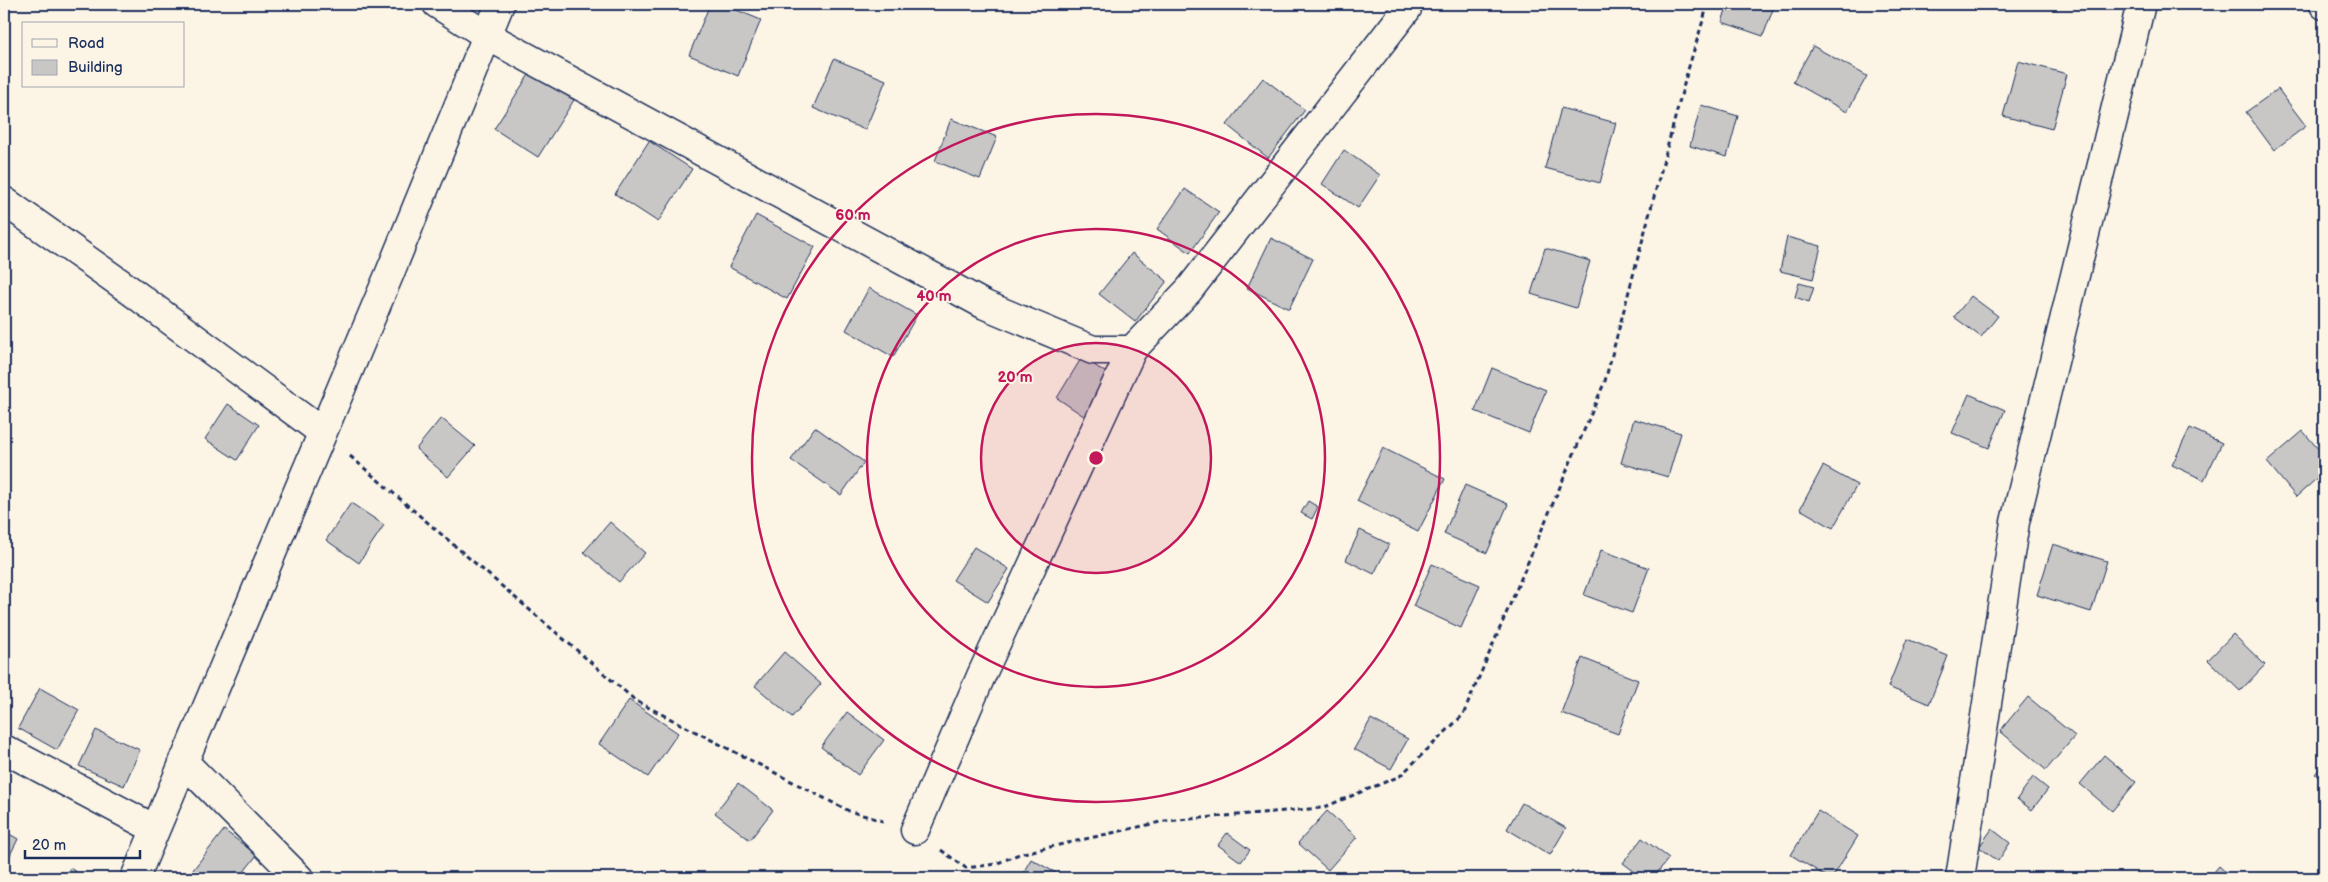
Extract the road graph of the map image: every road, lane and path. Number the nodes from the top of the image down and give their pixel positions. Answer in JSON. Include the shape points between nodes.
{"nodes":[{"id":1,"x":436,"y":4,"type":"edge"},
{"id":2,"x":500,"y":4,"type":"edge"},
{"id":3,"x":1708,"y":4,"type":"edge"},
{"id":4,"x":2141,"y":4,"type":"edge"},
{"id":5,"x":1403,"y":5,"type":"edge"},
{"id":6,"x":486,"y":35,"type":"junction"},
{"id":7,"x":4,"y":201,"type":"edge"},
{"id":8,"x":1132,"y":350,"type":"junction"},
{"id":9,"x":322,"y":432,"type":"junction"},
{"id":10,"x":4,"y":749,"type":"edge"},
{"id":11,"x":183,"y":761,"type":"junction"},
{"id":12,"x":155,"y":829,"type":"junction"},
{"id":13,"x":915,"y":830,"type":"junction"},
{"id":14,"x":135,"y":878,"type":"edge"},
{"id":15,"x":299,"y":878,"type":"edge"},
{"id":16,"x":1960,"y":878,"type":"edge"}],
"edges":[{"from":1,"to":6,"type":"street"},
{"from":2,"to":6,"type":"street"},
{"from":3,"to":13,"type":"path","via":[[1605,381],[1463,714],[1400,776],[1322,808],[1165,821],[1019,854],[996,864],[966,868]]},
{"from":4,"to":16,"type":"street","via":[[2015,522]]},
{"from":5,"to":8,"type":"street","via":[[1189,290]]},
{"from":6,"to":8,"type":"street","via":[[985,305],[1093,350]]},
{"from":6,"to":9,"type":"street"},
{"from":7,"to":9,"type":"street"},
{"from":8,"to":13,"type":"street","via":[[981,676]]},
{"from":9,"to":11,"type":"street"},
{"from":9,"to":13,"type":"path","via":[[636,701],[848,811]]},
{"from":10,"to":12,"type":"street"},
{"from":11,"to":12,"type":"street"},
{"from":11,"to":15,"type":"street"},
{"from":12,"to":14,"type":"street"}]}
